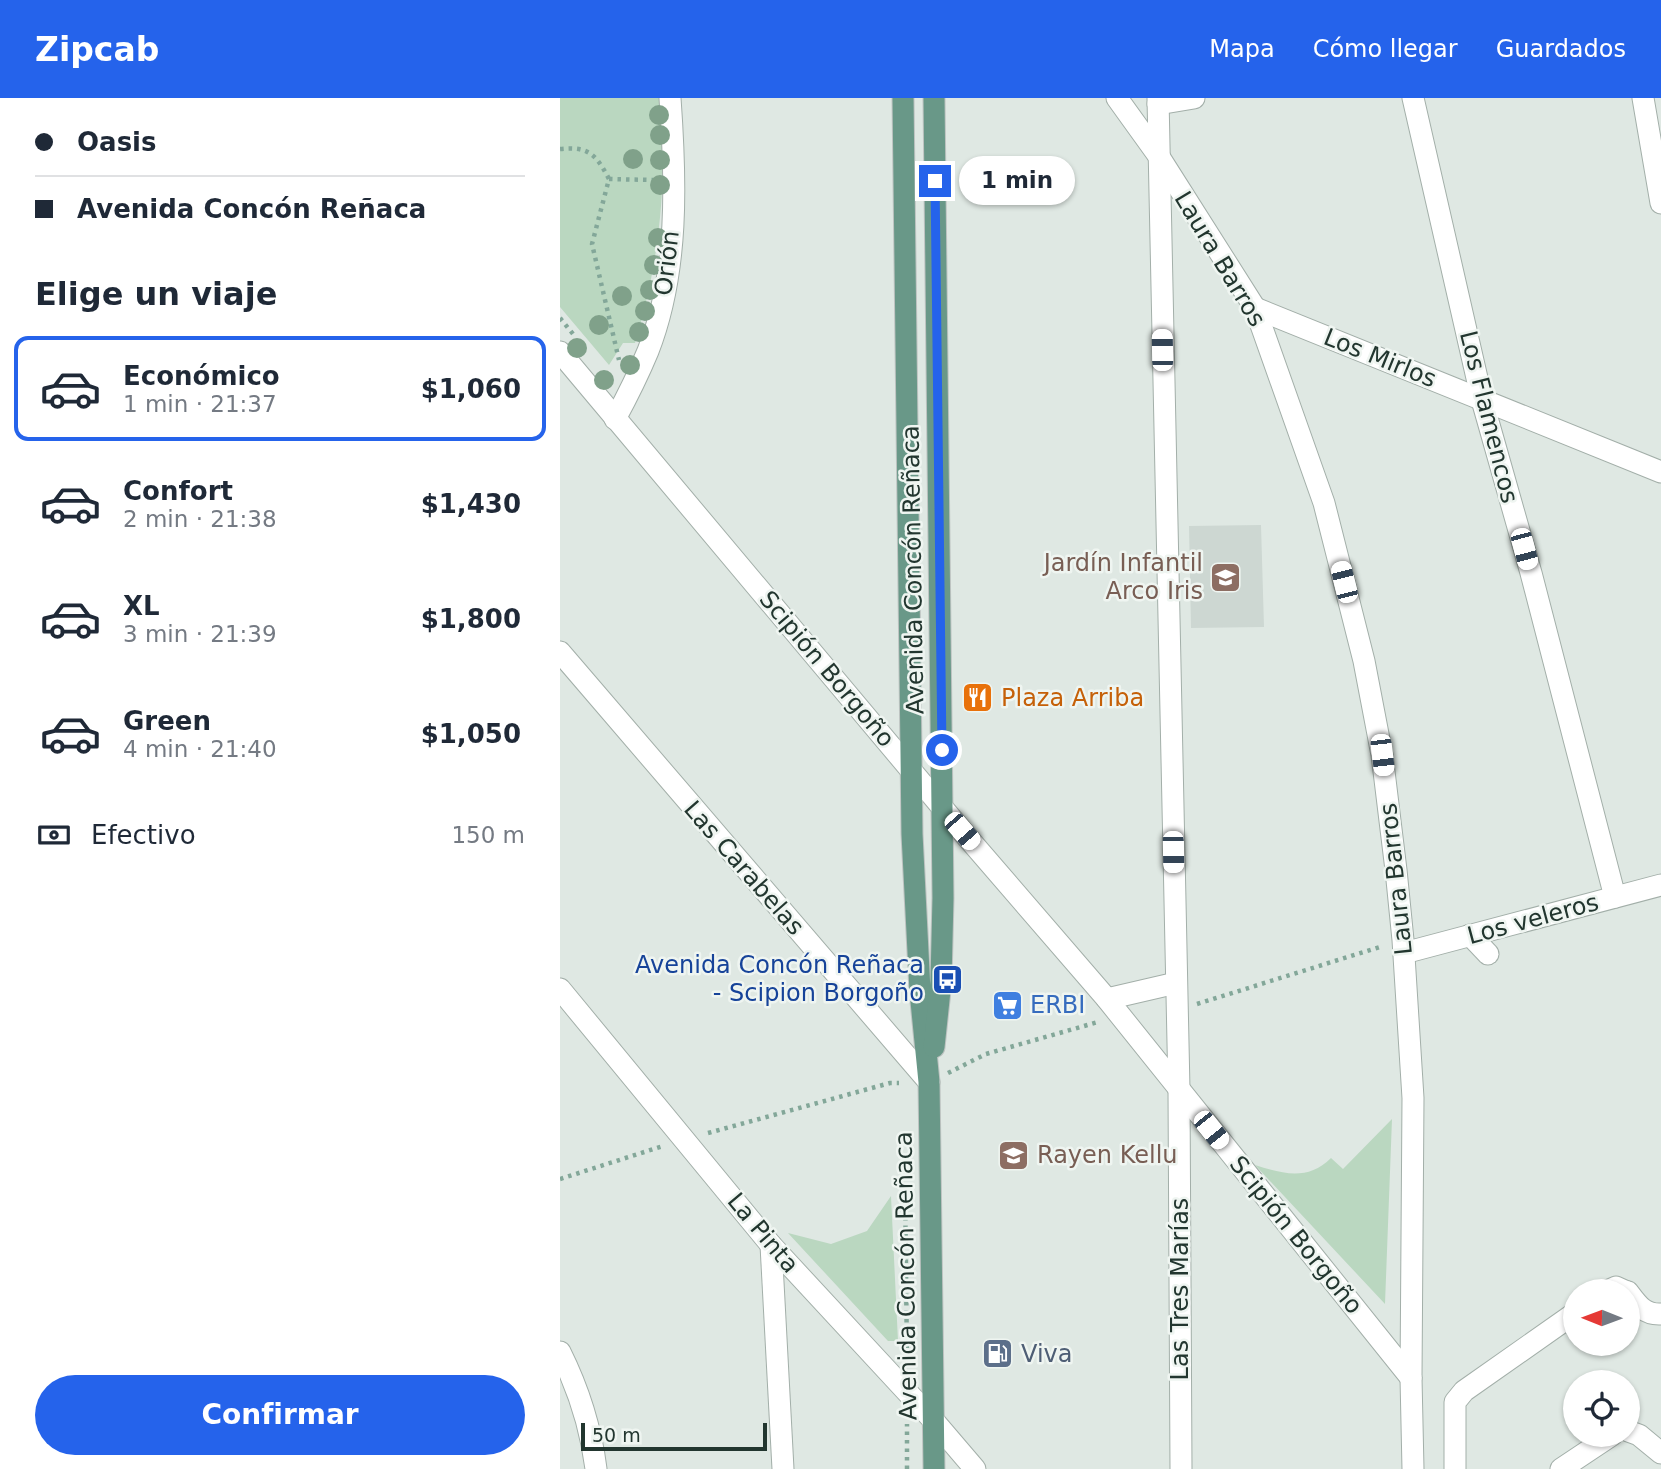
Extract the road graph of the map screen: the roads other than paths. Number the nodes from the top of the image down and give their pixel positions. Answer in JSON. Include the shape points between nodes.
{"nodes":[{"id":1,"x":670,"y":98,"type":"edge"},
{"id":2,"x":903,"y":98,"type":"edge"},
{"id":3,"x":934,"y":98,"type":"edge"},
{"id":4,"x":1117,"y":98,"type":"edge"},
{"id":5,"x":1194,"y":98,"type":"edge"},
{"id":6,"x":1413,"y":98,"type":"edge"},
{"id":7,"x":1643,"y":98,"type":"edge"},
{"id":8,"x":1158,"y":101,"type":"edge"},
{"id":9,"x":1157,"y":155,"type":"junction"},
{"id":10,"x":1661,"y":203,"type":"edge"},
{"id":11,"x":1255,"y":308,"type":"junction"},
{"id":12,"x":560,"y":352,"type":"edge"},
{"id":13,"x":1482,"y":400,"type":"junction"},
{"id":14,"x":615,"y":418,"type":"junction"},
{"id":15,"x":1661,"y":472,"type":"edge"},
{"id":16,"x":560,"y":652,"type":"edge"},
{"id":17,"x":912,"y":769,"type":"junction"},
{"id":18,"x":942,"y":806,"type":"junction"},
{"id":19,"x":1661,"y":885,"type":"edge"},
{"id":20,"x":1615,"y":897,"type":"junction"},
{"id":21,"x":1471,"y":935,"type":"junction"},
{"id":22,"x":1404,"y":946,"type":"junction"},
{"id":23,"x":1488,"y":954,"type":"dead end"},
{"id":24,"x":1176,"y":983,"type":"junction"},
{"id":25,"x":560,"y":989,"type":"edge"},
{"id":26,"x":1113,"y":1008,"type":"junction"},
{"id":27,"x":929,"y":1082,"type":"junction"},
{"id":28,"x":1179,"y":1090,"type":"junction"},
{"id":29,"x":771,"y":1245,"type":"junction"},
{"id":30,"x":1640,"y":1308,"type":"edge"},
{"id":31,"x":1661,"y":1314,"type":"edge"},
{"id":32,"x":1563,"y":1321,"type":"edge"},
{"id":33,"x":560,"y":1352,"type":"edge"},
{"id":34,"x":1411,"y":1378,"type":"junction"},
{"id":35,"x":934,"y":1421,"type":"junction"},
{"id":36,"x":1640,"y":1436,"type":"edge"},
{"id":37,"x":1594,"y":1447,"type":"edge"},
{"id":38,"x":1661,"y":1453,"type":"edge"},
{"id":39,"x":596,"y":1469,"type":"edge"},
{"id":40,"x":783,"y":1469,"type":"edge"},
{"id":41,"x":934,"y":1469,"type":"edge"},
{"id":42,"x":975,"y":1469,"type":"edge"},
{"id":43,"x":1181,"y":1469,"type":"edge"},
{"id":44,"x":1413,"y":1469,"type":"edge"},
{"id":45,"x":1455,"y":1469,"type":"edge"},
{"id":46,"x":1561,"y":1469,"type":"edge"}],
"edges":[{"from":1,"to":14,"type":"street","name":"Orión","via":[[672,239],[667,276],[649,349]]},
{"from":2,"to":17,"type":"main road","name":"Avenida Concón Reñaca"},
{"from":3,"to":18,"type":"main road","name":"Avenida Concón Reñaca"},
{"from":4,"to":9,"type":"street","name":"Laura Barros"},
{"from":5,"to":8,"type":"street"},
{"from":6,"to":13,"type":"street","name":"Los Flamencos"},
{"from":7,"to":10,"type":"street"},
{"from":8,"to":9,"type":"street","name":"Las Tres Marías"},
{"from":9,"to":11,"type":"street","name":"Laura Barros"},
{"from":9,"to":24,"type":"street","name":"Las Tres Marías"},
{"from":11,"to":13,"type":"street","name":"Los Mirlos"},
{"from":11,"to":22,"type":"street","name":"Laura Barros","via":[[1324,503],[1364,661],[1382,755]]},
{"from":12,"to":14,"type":"street","name":"Scipión Borgoño"},
{"from":13,"to":15,"type":"street","name":"Los Mirlos"},
{"from":13,"to":20,"type":"street","name":"Los Flamencos"},
{"from":14,"to":17,"type":"street","name":"Scipión Borgoño"},
{"from":16,"to":27,"type":"street","name":"Las Carabelas"},
{"from":17,"to":18,"type":"street","name":"Scipión Borgoño"},
{"from":17,"to":27,"type":"main road","name":"Avenida Concón Reñaca","via":[[914,899]]},
{"from":18,"to":26,"type":"street","name":"Scipión Borgoño"},
{"from":18,"to":27,"type":"main road","name":"Avenida Concón Reñaca","via":[[941,981]]},
{"from":19,"to":20,"type":"street","name":"Los veleros"},
{"from":20,"to":21,"type":"street","name":"Los veleros"},
{"from":21,"to":22,"type":"street","name":"Los veleros"},
{"from":21,"to":23,"type":"street"},
{"from":22,"to":34,"type":"street","name":"Laura Barros","via":[[1413,1098]]},
{"from":24,"to":26,"type":"street"},
{"from":24,"to":28,"type":"street","name":"Las Tres Marías"},
{"from":25,"to":29,"type":"street","name":"La Pinta"},
{"from":26,"to":28,"type":"street","name":"Scipión Borgoño"},
{"from":27,"to":35,"type":"main road","name":"Avenida Concón Reñaca"},
{"from":28,"to":34,"type":"street","name":"Scipión Borgoño"},
{"from":28,"to":43,"type":"street","name":"Las Tres Marías"},
{"from":29,"to":35,"type":"street","name":"La Pinta"},
{"from":29,"to":40,"type":"street"},
{"from":30,"to":31,"type":"street"},
{"from":32,"to":45,"type":"street","via":[[1454,1402]]},
{"from":33,"to":39,"type":"street","via":[[577,1392]]},
{"from":34,"to":44,"type":"street","name":"Laura Barros"},
{"from":35,"to":41,"type":"main road","name":"Avenida Concón Reñaca"},
{"from":35,"to":42,"type":"street","name":"La Pinta"},
{"from":36,"to":38,"type":"street"},
{"from":37,"to":46,"type":"street"}]}
